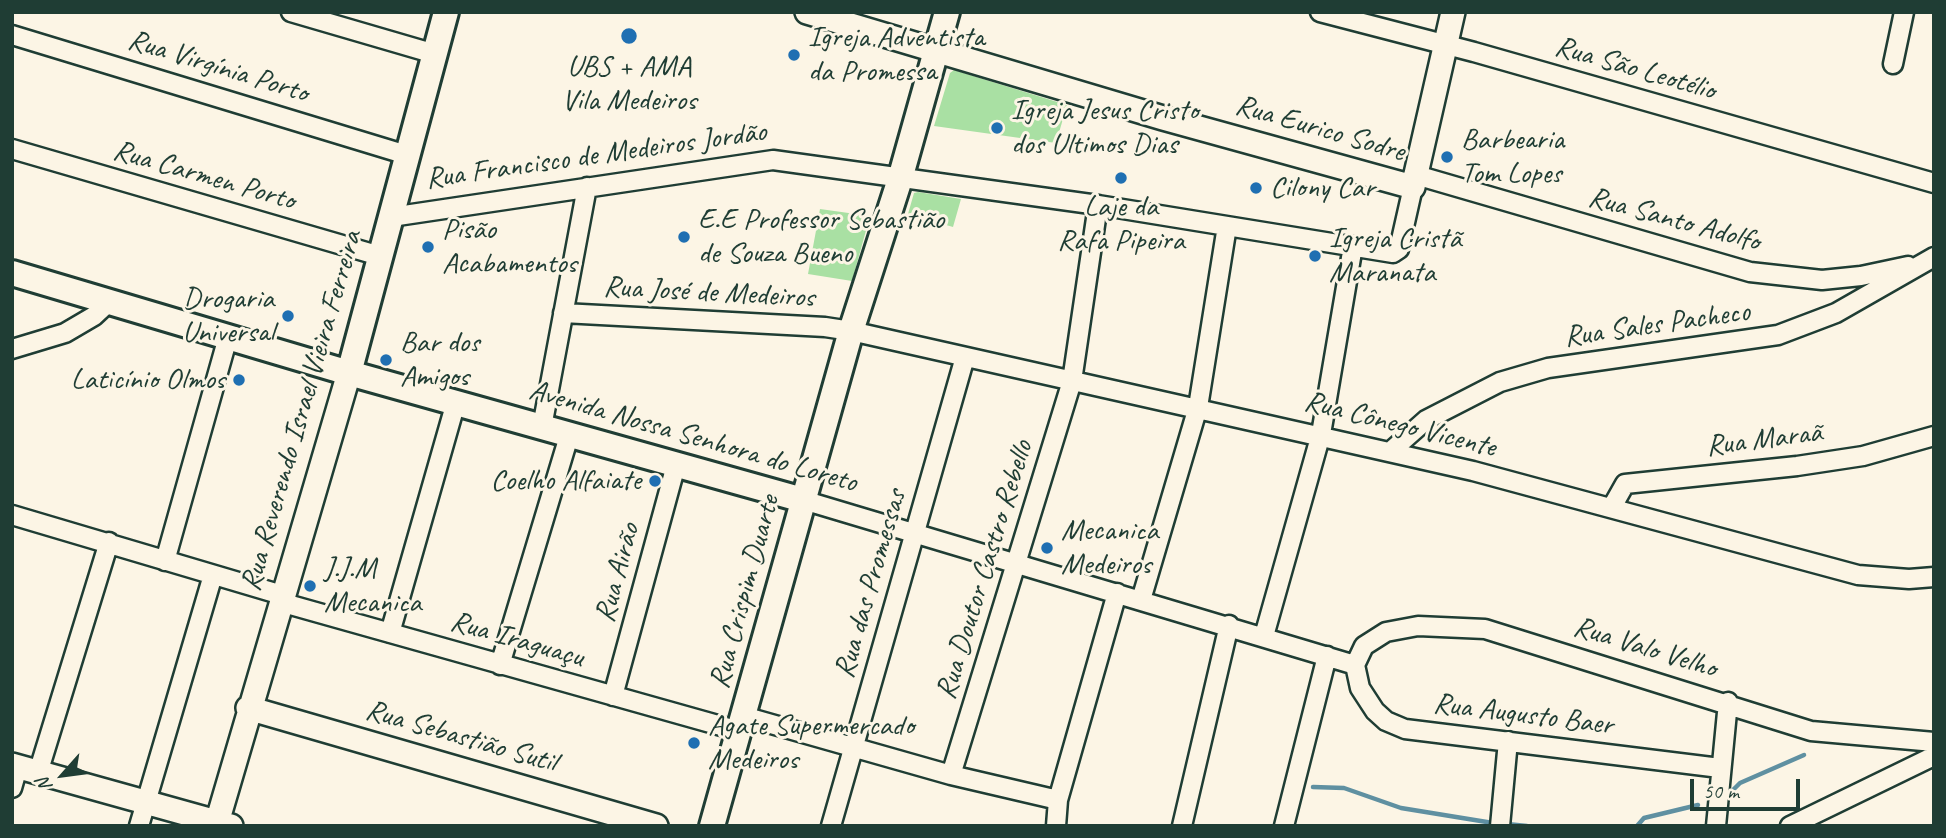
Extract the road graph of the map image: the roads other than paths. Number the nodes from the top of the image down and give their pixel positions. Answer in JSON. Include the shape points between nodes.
{"nodes":[{"id":1,"x":291,"y":12,"type":"edge"},
{"id":2,"x":446,"y":12,"type":"edge"},
{"id":3,"x":807,"y":12,"type":"edge"},
{"id":4,"x":947,"y":12,"type":"edge"},
{"id":5,"x":1320,"y":12,"type":"edge"},
{"id":6,"x":1453,"y":12,"type":"edge"},
{"id":7,"x":1904,"y":12,"type":"edge"},
{"id":8,"x":12,"y":35,"type":"edge"},
{"id":9,"x":1445,"y":45,"type":"junction"},
{"id":10,"x":936,"y":49,"type":"junction"},
{"id":11,"x":435,"y":54,"type":"junction"},
{"id":12,"x":1893,"y":64,"type":"dead end"},
{"id":13,"x":12,"y":149,"type":"edge"},
{"id":14,"x":407,"y":155,"type":"junction"},
{"id":15,"x":900,"y":179,"type":"junction"},
{"id":16,"x":1415,"y":181,"type":"junction"},
{"id":17,"x":1934,"y":183,"type":"edge"},
{"id":18,"x":587,"y":187,"type":"junction"},
{"id":19,"x":1098,"y":205,"type":"junction"},
{"id":20,"x":391,"y":217,"type":"junction"},
{"id":21,"x":1227,"y":226,"type":"junction"},
{"id":22,"x":1353,"y":246,"type":"junction"},
{"id":23,"x":380,"y":256,"type":"junction"},
{"id":24,"x":1928,"y":260,"type":"edge"},
{"id":25,"x":12,"y":273,"type":"edge"},
{"id":26,"x":109,"y":302,"type":"junction"},
{"id":27,"x":563,"y":313,"type":"junction"},
{"id":28,"x":851,"y":331,"type":"junction"},
{"id":29,"x":228,"y":337,"type":"junction"},
{"id":30,"x":12,"y":349,"type":"edge"},
{"id":31,"x":965,"y":358,"type":"junction"},
{"id":32,"x":349,"y":373,"type":"junction"},
{"id":33,"x":1072,"y":381,"type":"junction"},
{"id":34,"x":456,"y":402,"type":"junction"},
{"id":35,"x":1198,"y":407,"type":"junction"},
{"id":36,"x":542,"y":427,"type":"junction"},
{"id":37,"x":1321,"y":434,"type":"junction"},
{"id":38,"x":569,"y":436,"type":"junction"},
{"id":39,"x":1934,"y":436,"type":"edge"},
{"id":40,"x":1391,"y":451,"type":"junction"},
{"id":41,"x":677,"y":465,"type":"junction"},
{"id":42,"x":803,"y":499,"type":"junction"},
{"id":43,"x":1612,"y":508,"type":"junction"},
{"id":44,"x":12,"y":515,"type":"edge"},
{"id":45,"x":915,"y":533,"type":"junction"},
{"id":46,"x":108,"y":542,"type":"junction"},
{"id":47,"x":165,"y":561,"type":"junction"},
{"id":48,"x":1017,"y":563,"type":"junction"},
{"id":49,"x":213,"y":575,"type":"junction"},
{"id":50,"x":1934,"y":577,"type":"edge"},
{"id":51,"x":1117,"y":593,"type":"junction"},
{"id":52,"x":281,"y":598,"type":"junction"},
{"id":53,"x":1141,"y":600,"type":"junction"},
{"id":54,"x":1229,"y":625,"type":"junction"},
{"id":55,"x":390,"y":633,"type":"junction"},
{"id":56,"x":1264,"y":636,"type":"junction"},
{"id":57,"x":1327,"y":656,"type":"junction"},
{"id":58,"x":500,"y":665,"type":"junction"},
{"id":59,"x":1355,"y":665,"type":"junction"},
{"id":60,"x":613,"y":696,"type":"junction"},
{"id":61,"x":1728,"y":702,"type":"junction"},
{"id":62,"x":248,"y":708,"type":"junction"},
{"id":63,"x":741,"y":724,"type":"junction"},
{"id":64,"x":1508,"y":741,"type":"junction"},
{"id":65,"x":1934,"y":742,"type":"edge"},
{"id":66,"x":852,"y":745,"type":"junction"},
{"id":67,"x":1934,"y":755,"type":"edge"},
{"id":68,"x":1720,"y":768,"type":"junction"},
{"id":69,"x":20,"y":773,"type":"edge"},
{"id":70,"x":951,"y":775,"type":"junction"},
{"id":71,"x":1058,"y":800,"type":"junction"},
{"id":72,"x":146,"y":803,"type":"junction"},
{"id":73,"x":221,"y":824,"type":"edge"},
{"id":74,"x":139,"y":826,"type":"edge"},
{"id":75,"x":656,"y":826,"type":"edge"},
{"id":76,"x":712,"y":826,"type":"edge"},
{"id":77,"x":831,"y":826,"type":"edge"},
{"id":78,"x":1056,"y":826,"type":"edge"},
{"id":79,"x":1182,"y":826,"type":"edge"},
{"id":80,"x":1284,"y":826,"type":"edge"},
{"id":81,"x":1500,"y":826,"type":"edge"},
{"id":82,"x":1716,"y":826,"type":"edge"},
{"id":83,"x":1790,"y":826,"type":"edge"}],
"edges":[{"from":1,"to":11,"type":"street"},
{"from":2,"to":11,"type":"main road","name":"Rua Reverendo Israel Vieira Ferreira"},
{"from":3,"to":10,"type":"street","name":"Rua Eurico Sodre"},
{"from":4,"to":10,"type":"main road","name":"Rua Crispim Duarte"},
{"from":5,"to":9,"type":"street","name":"Rua São Leotélio"},
{"from":6,"to":9,"type":"street","name":"Rua Francisco de Medeiros Jordão"},
{"from":7,"to":12,"type":"street"},
{"from":8,"to":14,"type":"street","name":"Rua Virgínia Porto"},
{"from":9,"to":16,"type":"street","name":"Rua Francisco de Medeiros Jordão"},
{"from":9,"to":17,"type":"street","name":"Rua São Leotélio"},
{"from":10,"to":15,"type":"main road","name":"Rua Crispim Duarte"},
{"from":10,"to":16,"type":"street","name":"Rua Eurico Sodre","via":[[1163,118]]},
{"from":11,"to":14,"type":"main road","name":"Rua Reverendo Israel Vieira Ferreira"},
{"from":13,"to":23,"type":"street","name":"Rua Carmen Porto"},
{"from":14,"to":20,"type":"main road","name":"Rua Reverendo Israel Vieira Ferreira"},
{"from":15,"to":18,"type":"street","name":"Rua Francisco de Medeiros Jordão","via":[[773,160]]},
{"from":15,"to":19,"type":"street","name":"Rua Francisco de Medeiros Jordão"},
{"from":15,"to":28,"type":"main road","name":"Rua Crispim Duarte"},
{"from":16,"to":22,"type":"street","name":"Rua Francisco de Medeiros Jordão","via":[[1397,252]]},
{"from":16,"to":24,"type":"street","name":"Rua Santo Adolfo","via":[[1750,272],[1822,280]]},
{"from":18,"to":20,"type":"street","name":"Rua Francisco de Medeiros Jordão"},
{"from":18,"to":27,"type":"street"},
{"from":19,"to":21,"type":"street","name":"Rua Francisco de Medeiros Jordão"},
{"from":19,"to":33,"type":"street","name":"Rua Doutor Castro Rebello"},
{"from":20,"to":23,"type":"main road","name":"Rua Reverendo Israel Vieira Ferreira"},
{"from":21,"to":22,"type":"street","name":"Rua Francisco de Medeiros Jordão"},
{"from":21,"to":35,"type":"street"},
{"from":22,"to":37,"type":"street"},
{"from":23,"to":32,"type":"main road","name":"Rua Reverendo Israel Vieira Ferreira"},
{"from":24,"to":40,"type":"street","name":"Rua Sales Pacheco","via":[[1836,313],[1778,335],[1548,368],[1500,382],[1426,420]]},
{"from":25,"to":26,"type":"main road","name":"Avenida Nossa Senhora do Loreto"},
{"from":26,"to":29,"type":"main road","name":"Avenida Nossa Senhora do Loreto"},
{"from":26,"to":30,"type":"street","via":[[65,333]]},
{"from":27,"to":28,"type":"street","name":"Rua José de Medeiros"},
{"from":27,"to":36,"type":"street"},
{"from":28,"to":31,"type":"street","name":"Rua Cônego Vicente"},
{"from":28,"to":42,"type":"main road","name":"Rua Crispim Duarte"},
{"from":29,"to":32,"type":"main road","name":"Avenida Nossa Senhora do Loreto"},
{"from":29,"to":47,"type":"street"},
{"from":31,"to":33,"type":"street","name":"Rua Cônego Vicente"},
{"from":31,"to":45,"type":"street","name":"Rua das Promessas"},
{"from":32,"to":34,"type":"main road","name":"Avenida Nossa Senhora do Loreto"},
{"from":32,"to":52,"type":"street","name":"Rua Reverendo Israel Vieira Ferreira"},
{"from":33,"to":35,"type":"street","name":"Rua Cônego Vicente"},
{"from":33,"to":48,"type":"street","name":"Rua Doutor Castro Rebello"},
{"from":34,"to":36,"type":"main road","name":"Avenida Nossa Senhora do Loreto"},
{"from":34,"to":55,"type":"street"},
{"from":35,"to":37,"type":"street","name":"Rua Cônego Vicente"},
{"from":35,"to":53,"type":"street"},
{"from":36,"to":38,"type":"main road","name":"Avenida Nossa Senhora do Loreto"},
{"from":37,"to":40,"type":"street","name":"Rua Cônego Vicente"},
{"from":37,"to":56,"type":"street"},
{"from":38,"to":41,"type":"main road","name":"Avenida Nossa Senhora do Loreto"},
{"from":38,"to":58,"type":"street"},
{"from":39,"to":43,"type":"street","name":"Rua Maraã","via":[[1863,456],[1625,484]]},
{"from":40,"to":43,"type":"street","name":"Rua Cônego Vicente"},
{"from":41,"to":42,"type":"main road","name":"Avenida Nossa Senhora do Loreto"},
{"from":41,"to":60,"type":"street","name":"Rua Airão"},
{"from":42,"to":45,"type":"street","name":"Avenida Nossa Senhora do Loreto"},
{"from":42,"to":63,"type":"main road","name":"Rua Crispim Duarte"},
{"from":43,"to":50,"type":"street","name":"Rua Cônego Vicente","via":[[1858,575]]},
{"from":44,"to":46,"type":"street","name":"Rua Iraguaçu"},
{"from":45,"to":48,"type":"street","name":"Avenida Nossa Senhora do Loreto"},
{"from":45,"to":66,"type":"street","name":"Rua das Promessas"},
{"from":46,"to":47,"type":"street","name":"Rua Iraguaçu"},
{"from":46,"to":69,"type":"street"},
{"from":47,"to":49,"type":"street","name":"Rua Iraguaçu"},
{"from":48,"to":51,"type":"street","name":"Avenida Nossa Senhora do Loreto"},
{"from":48,"to":70,"type":"street","name":"Rua Doutor Castro Rebello"},
{"from":49,"to":52,"type":"street","name":"Rua Iraguaçu"},
{"from":49,"to":72,"type":"street"},
{"from":51,"to":53,"type":"street","name":"Avenida Nossa Senhora do Loreto"},
{"from":51,"to":71,"type":"street"},
{"from":52,"to":55,"type":"street","name":"Rua Iraguaçu"},
{"from":52,"to":62,"type":"street","name":"Rua Reverendo Israel Vieira Ferreira"},
{"from":53,"to":54,"type":"street","name":"Avenida Nossa Senhora do Loreto"},
{"from":54,"to":56,"type":"street","name":"Avenida Nossa Senhora do Loreto"},
{"from":54,"to":79,"type":"street"},
{"from":55,"to":58,"type":"street","name":"Rua Iraguaçu"},
{"from":56,"to":57,"type":"street","name":"Avenida Nossa Senhora do Loreto"},
{"from":57,"to":59,"type":"street","name":"Avenida Nossa Senhora do Loreto"},
{"from":57,"to":80,"type":"street"},
{"from":58,"to":60,"type":"street","name":"Rua Iraguaçu"},
{"from":59,"to":61,"type":"street","name":"Rua Valo Velho","via":[[1364,646],[1386,632],[1418,626],[1485,629]]},
{"from":59,"to":64,"type":"street","name":"Rua Augusto Baer","via":[[1367,701],[1386,721],[1405,729]]},
{"from":60,"to":63,"type":"street","name":"Rua Iraguaçu"},
{"from":61,"to":65,"type":"street","name":"Rua Valo Velho","via":[[1830,734]]},
{"from":61,"to":68,"type":"street"},
{"from":62,"to":73,"type":"street","name":"Rua Reverendo Israel Vieira Ferreira"},
{"from":62,"to":75,"type":"street","name":"Rua Sebastião Sutil"},
{"from":63,"to":66,"type":"street","name":"Rua Iraguaçu"},
{"from":63,"to":76,"type":"main road","name":"Rua Crispim Duarte"},
{"from":64,"to":68,"type":"street","name":"Rua Augusto Baer"},
{"from":64,"to":81,"type":"street"},
{"from":66,"to":70,"type":"street","name":"Rua Iraguaçu"},
{"from":66,"to":77,"type":"street","name":"Rua das Promessas"},
{"from":67,"to":83,"type":"street"},
{"from":68,"to":82,"type":"street"},
{"from":69,"to":72,"type":"street"},
{"from":70,"to":71,"type":"street","name":"Rua Iraguaçu"},
{"from":71,"to":78,"type":"street"},
{"from":72,"to":73,"type":"street"},
{"from":72,"to":74,"type":"street"}]}
